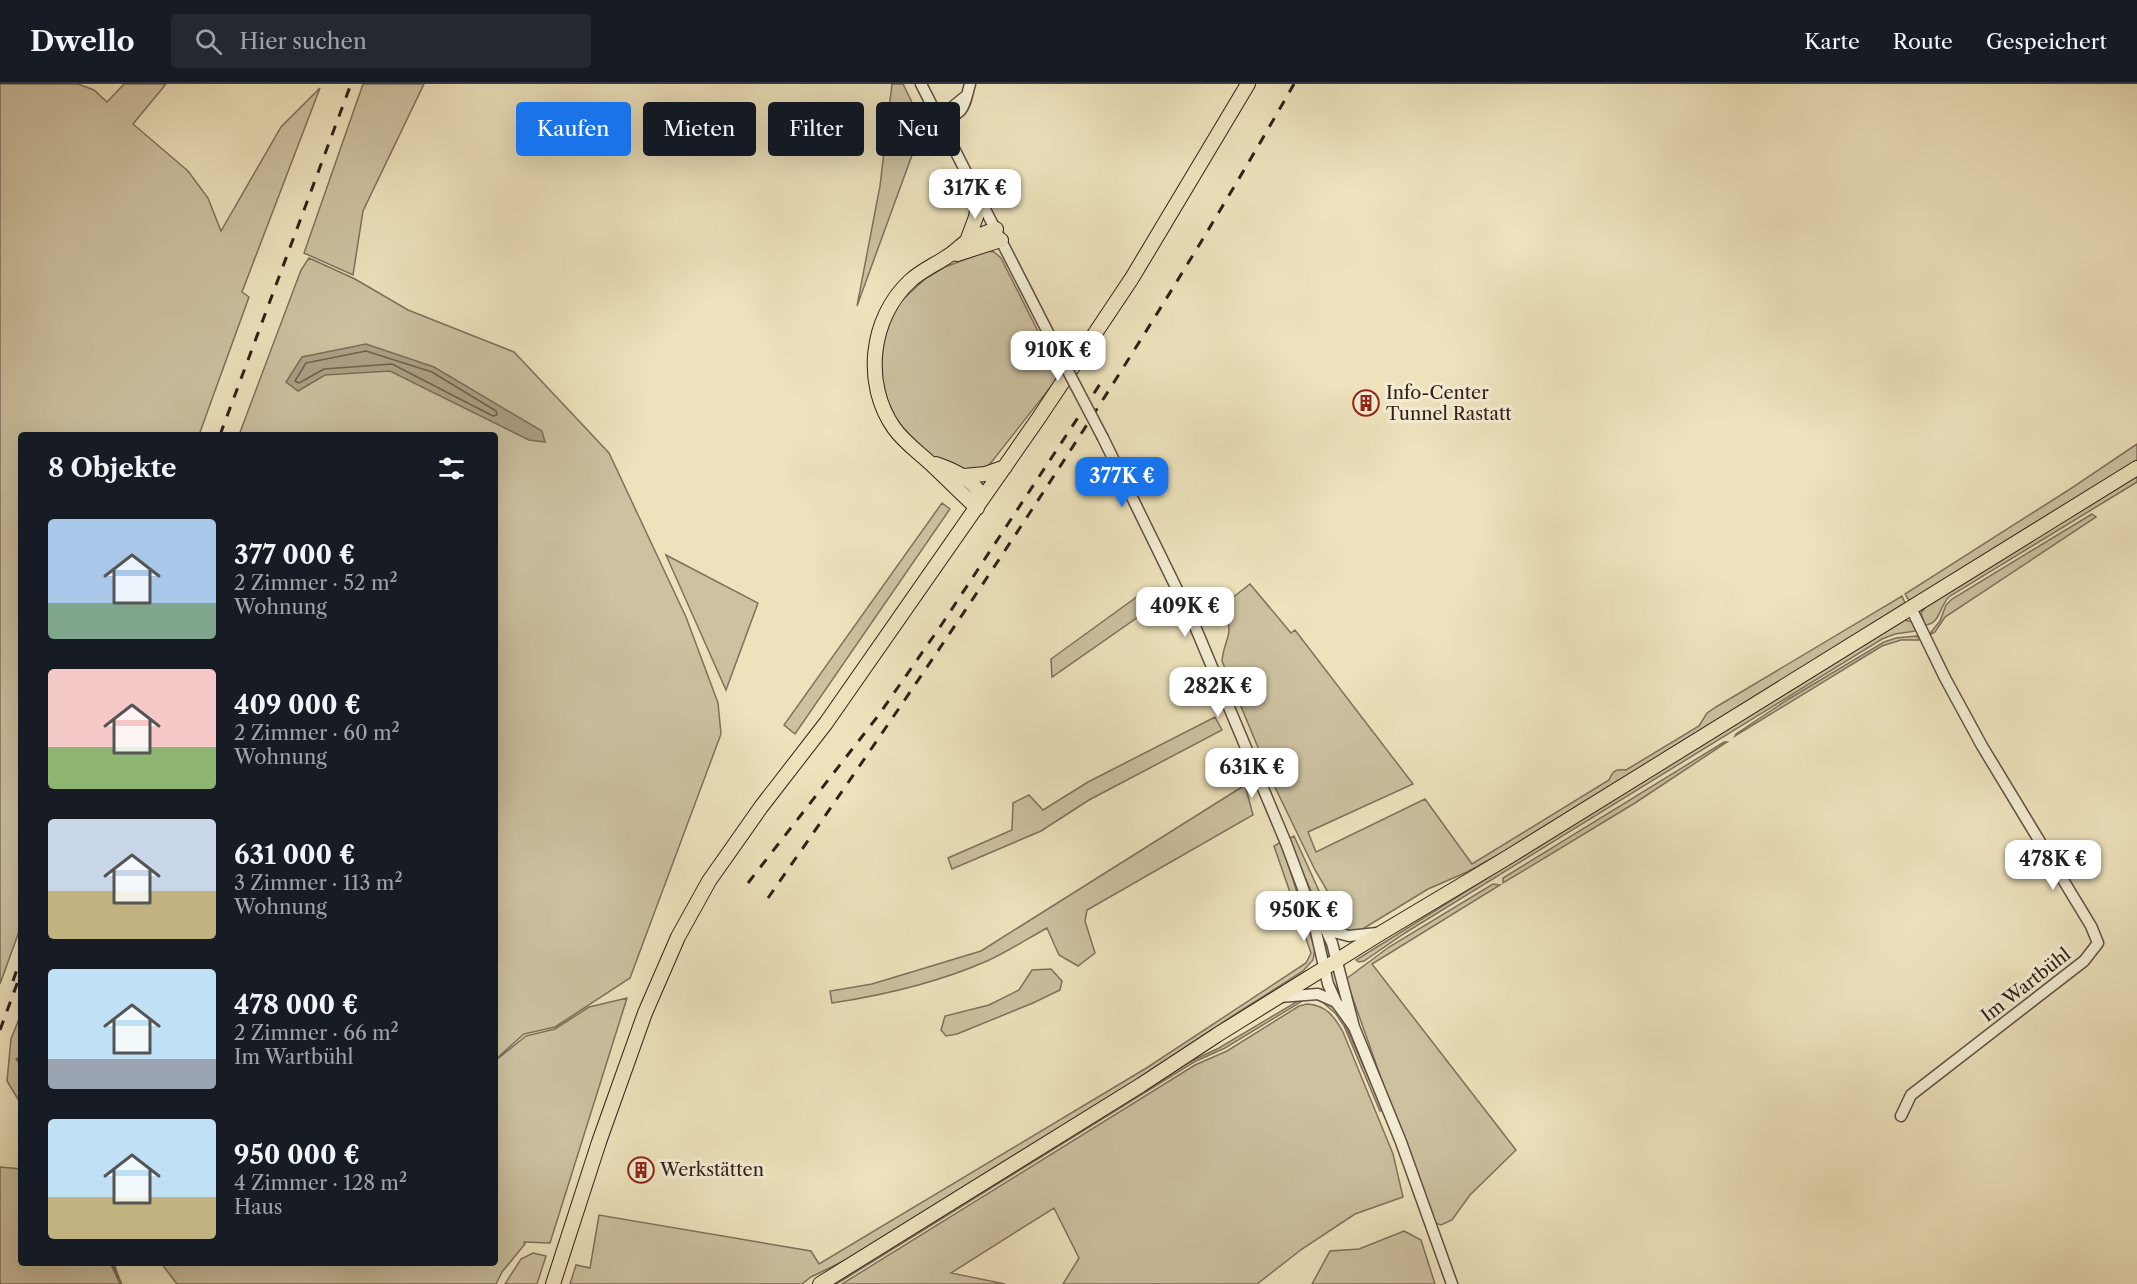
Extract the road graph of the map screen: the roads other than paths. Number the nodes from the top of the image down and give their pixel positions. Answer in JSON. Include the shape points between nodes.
{"nodes":[{"id":1,"x":921,"y":84,"type":"edge"},
{"id":2,"x":970,"y":84,"type":"edge"},
{"id":3,"x":1248,"y":84,"type":"edge"},
{"id":4,"x":931,"y":102,"type":"edge"},
{"id":5,"x":959,"y":102,"type":"edge"},
{"id":6,"x":958,"y":156,"type":"edge"},
{"id":7,"x":979,"y":197,"type":"junction"},
{"id":8,"x":998,"y":235,"type":"junction"},
{"id":9,"x":967,"y":241,"type":"junction"},
{"id":10,"x":949,"y":256,"type":"junction"},
{"id":11,"x":928,"y":462,"type":"junction"},
{"id":12,"x":1005,"y":467,"type":"junction"},
{"id":13,"x":2137,"y":468,"type":"edge"},
{"id":14,"x":964,"y":476,"type":"junction"},
{"id":15,"x":980,"y":503,"type":"junction"},
{"id":16,"x":1911,"y":608,"type":"junction"},
{"id":17,"x":1311,"y":910,"type":"junction"},
{"id":18,"x":1326,"y":930,"type":"junction"},
{"id":19,"x":1381,"y":933,"type":"junction"},
{"id":20,"x":1337,"y":960,"type":"junction"},
{"id":21,"x":1324,"y":969,"type":"junction"},
{"id":22,"x":1278,"y":997,"type":"junction"},
{"id":23,"x":1336,"y":1002,"type":"junction"},
{"id":24,"x":1354,"y":1027,"type":"junction"},
{"id":25,"x":1901,"y":1116,"type":"dead end"},
{"id":26,"x":553,"y":1284,"type":"edge"},
{"id":27,"x":820,"y":1284,"type":"edge"},
{"id":28,"x":1452,"y":1284,"type":"edge"}],
"edges":[{"from":1,"to":4,"type":"street"},
{"from":2,"to":5,"type":"street","via":[[967,96]]},
{"from":3,"to":12,"type":"main road","via":[[1132,278]]},
{"from":6,"to":7,"type":"street"},
{"from":7,"to":8,"type":"street"},
{"from":7,"to":9,"type":"main road"},
{"from":8,"to":9,"type":"main road"},
{"from":8,"to":10,"type":"main road"},
{"from":8,"to":17,"type":"street","bridge":true,"via":[[1194,624]]},
{"from":9,"to":10,"type":"main road"},
{"from":10,"to":11,"type":"main road","via":[[909,282],[892,302],[877,339],[874,360],[882,406],[894,428]]},
{"from":11,"to":14,"type":"main road"},
{"from":11,"to":15,"type":"main road"},
{"from":12,"to":14,"type":"main road"},
{"from":12,"to":15,"type":"main road"},
{"from":13,"to":16,"type":"main road"},
{"from":14,"to":15,"type":"main road","via":[[973,483]]},
{"from":15,"to":26,"type":"main road","via":[[704,890],[645,1013]]},
{"from":16,"to":19,"type":"main road"},
{"from":16,"to":25,"type":"street","name":"Im Wartbühl","via":[[1982,746],[2098,943],[2084,961],[1911,1095]]},
{"from":17,"to":18,"type":"street"},
{"from":17,"to":21,"type":"street"},
{"from":18,"to":19,"type":"street","via":[[1349,936]]},
{"from":18,"to":20,"type":"street"},
{"from":19,"to":20,"type":"main road"},
{"from":20,"to":21,"type":"main road"},
{"from":20,"to":24,"type":"street"},
{"from":21,"to":22,"type":"main road"},
{"from":21,"to":23,"type":"street"},
{"from":22,"to":23,"type":"street","via":[[1312,993]]},
{"from":22,"to":27,"type":"main road"},
{"from":23,"to":24,"type":"street"},
{"from":24,"to":28,"type":"street"}]}
